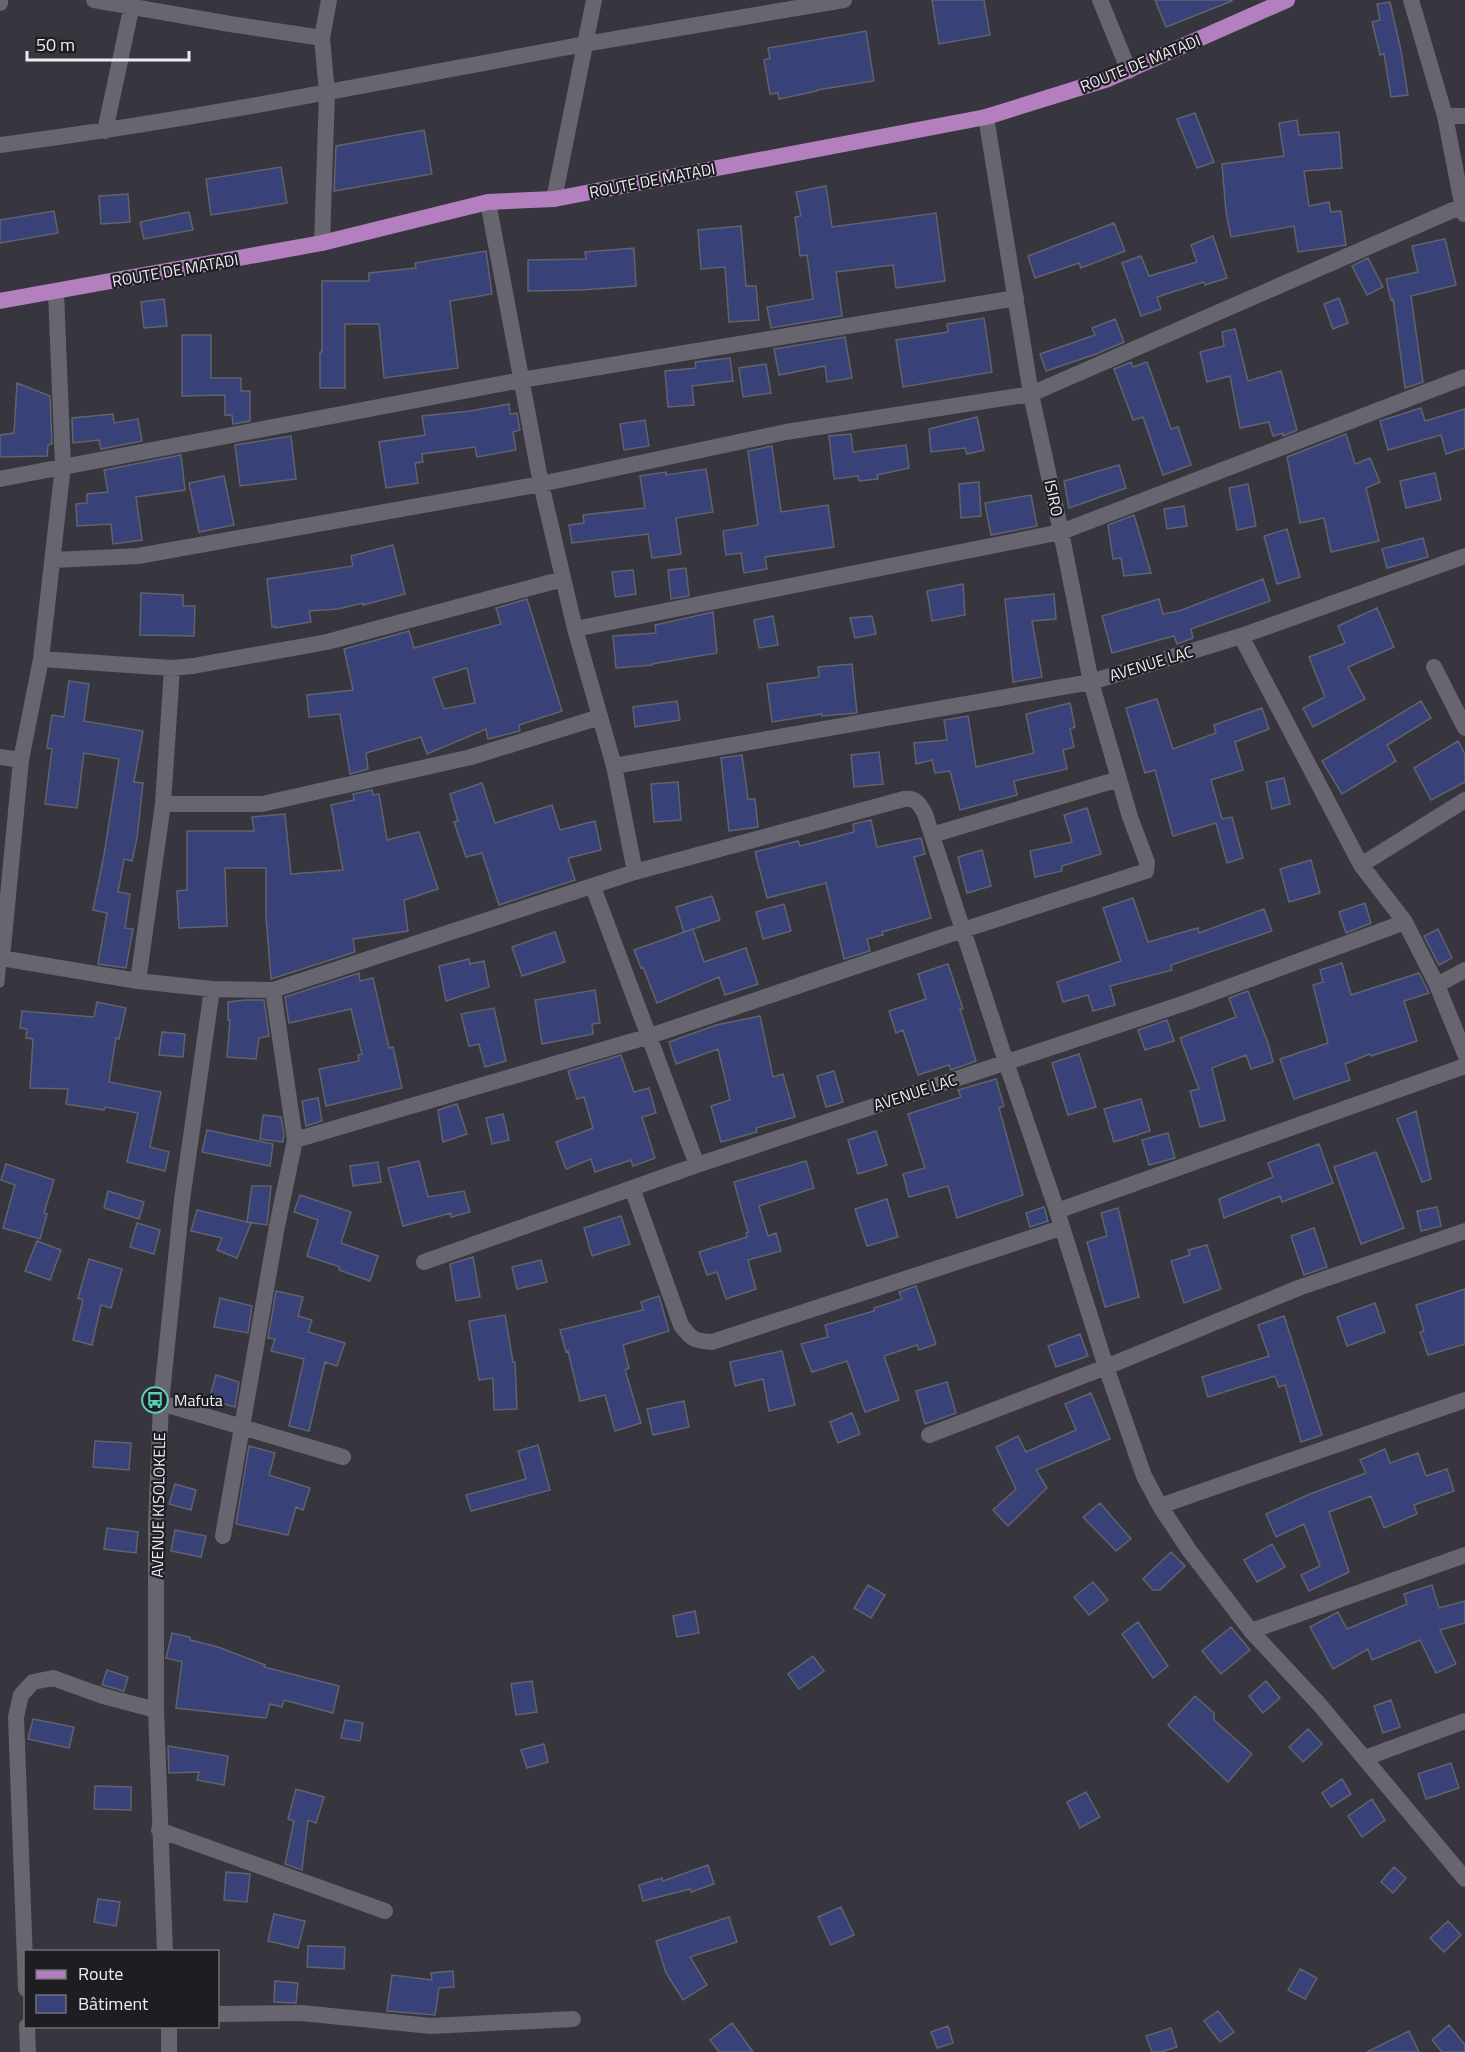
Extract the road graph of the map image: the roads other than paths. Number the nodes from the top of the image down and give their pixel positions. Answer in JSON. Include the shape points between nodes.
{"nodes":[{"id":1,"x":94,"y":0,"type":"edge"},
{"id":2,"x":329,"y":0,"type":"edge"},
{"id":3,"x":594,"y":0,"type":"edge"},
{"id":4,"x":844,"y":0,"type":"edge"},
{"id":5,"x":1100,"y":0,"type":"edge"},
{"id":6,"x":1287,"y":0,"type":"edge"},
{"id":7,"x":1411,"y":0,"type":"edge"},
{"id":8,"x":132,"y":3,"type":"edge"},
{"id":9,"x":322,"y":38,"type":"junction"},
{"id":10,"x":586,"y":44,"type":"junction"},
{"id":11,"x":1129,"y":71,"type":"junction"},
{"id":12,"x":327,"y":93,"type":"junction"},
{"id":13,"x":1445,"y":116,"type":"junction"},
{"id":14,"x":1465,"y":116,"type":"edge"},
{"id":15,"x":986,"y":117,"type":"junction"},
{"id":16,"x":105,"y":131,"type":"junction"},
{"id":17,"x":0,"y":145,"type":"edge"},
{"id":18,"x":554,"y":198,"type":"junction"},
{"id":19,"x":488,"y":202,"type":"junction"},
{"id":20,"x":1464,"y":211,"type":"edge"},
{"id":21,"x":322,"y":243,"type":"junction"},
{"id":22,"x":56,"y":292,"type":"junction"},
{"id":23,"x":1016,"y":298,"type":"junction"},
{"id":24,"x":0,"y":301,"type":"edge"},
{"id":25,"x":1465,"y":377,"type":"edge"},
{"id":26,"x":521,"y":380,"type":"junction"},
{"id":27,"x":1031,"y":394,"type":"junction"},
{"id":28,"x":63,"y":466,"type":"junction"},
{"id":29,"x":0,"y":479,"type":"edge"},
{"id":30,"x":541,"y":484,"type":"junction"},
{"id":31,"x":1061,"y":532,"type":"junction"},
{"id":32,"x":1465,"y":556,"type":"edge"},
{"id":33,"x":53,"y":560,"type":"junction"},
{"id":34,"x":563,"y":579,"type":"junction"},
{"id":35,"x":575,"y":629,"type":"junction"},
{"id":36,"x":1241,"y":636,"type":"junction"},
{"id":37,"x":41,"y":659,"type":"junction"},
{"id":38,"x":172,"y":668,"type":"junction"},
{"id":39,"x":1434,"y":668,"type":"dead end"},
{"id":40,"x":1091,"y":682,"type":"junction"},
{"id":41,"x":600,"y":717,"type":"junction"},
{"id":42,"x":1465,"y":728,"type":"edge"},
{"id":43,"x":0,"y":757,"type":"edge"},
{"id":44,"x":21,"y":760,"type":"junction"},
{"id":45,"x":614,"y":766,"type":"junction"},
{"id":46,"x":1119,"y":779,"type":"junction"},
{"id":47,"x":1465,"y":800,"type":"edge"},
{"id":48,"x":163,"y":804,"type":"junction"},
{"id":49,"x":932,"y":835,"type":"junction"},
{"id":50,"x":1361,"y":865,"type":"junction"},
{"id":51,"x":635,"y":872,"type":"junction"},
{"id":52,"x":593,"y":887,"type":"junction"},
{"id":53,"x":1405,"y":922,"type":"junction"},
{"id":54,"x":963,"y":930,"type":"junction"},
{"id":55,"x":1,"y":958,"type":"edge"},
{"id":56,"x":1465,"y":970,"type":"edge"},
{"id":57,"x":138,"y":981,"type":"junction"},
{"id":58,"x":0,"y":983,"type":"edge"},
{"id":59,"x":1437,"y":985,"type":"junction"},
{"id":60,"x":212,"y":989,"type":"junction"},
{"id":61,"x":273,"y":990,"type":"junction"},
{"id":62,"x":650,"y":1036,"type":"junction"},
{"id":63,"x":1465,"y":1054,"type":"edge"},
{"id":64,"x":1006,"y":1062,"type":"junction"},
{"id":65,"x":1465,"y":1066,"type":"edge"},
{"id":66,"x":295,"y":1140,"type":"junction"},
{"id":67,"x":697,"y":1165,"type":"junction"},
{"id":68,"x":632,"y":1188,"type":"junction"},
{"id":69,"x":1057,"y":1210,"type":"junction"},
{"id":70,"x":1061,"y":1228,"type":"junction"},
{"id":71,"x":1465,"y":1231,"type":"edge"},
{"id":72,"x":424,"y":1262,"type":"dead end"},
{"id":73,"x":1106,"y":1366,"type":"junction"},
{"id":74,"x":1465,"y":1400,"type":"edge"},
{"id":75,"x":161,"y":1403,"type":"junction"},
{"id":76,"x":242,"y":1427,"type":"junction"},
{"id":77,"x":929,"y":1435,"type":"dead end"},
{"id":78,"x":343,"y":1457,"type":"dead end"},
{"id":79,"x":1160,"y":1506,"type":"junction"},
{"id":80,"x":223,"y":1536,"type":"dead end"},
{"id":81,"x":1465,"y":1555,"type":"edge"},
{"id":82,"x":1251,"y":1632,"type":"junction"},
{"id":83,"x":156,"y":1710,"type":"junction"},
{"id":84,"x":1465,"y":1721,"type":"edge"},
{"id":85,"x":1365,"y":1758,"type":"junction"},
{"id":86,"x":159,"y":1830,"type":"junction"},
{"id":87,"x":1465,"y":1879,"type":"edge"},
{"id":88,"x":385,"y":1911,"type":"dead end"},
{"id":89,"x":25,"y":1950,"type":"edge"},
{"id":90,"x":165,"y":1950,"type":"edge"},
{"id":91,"x":219,"y":2014,"type":"edge"},
{"id":92,"x":573,"y":2019,"type":"dead end"},
{"id":93,"x":27,"y":2028,"type":"edge"},
{"id":94,"x":169,"y":2028,"type":"edge"},
{"id":95,"x":28,"y":2052,"type":"edge"},
{"id":96,"x":169,"y":2052,"type":"edge"}],
"edges":[{"from":1,"to":8,"type":"street"},
{"from":2,"to":9,"type":"street"},
{"from":3,"to":10,"type":"street"},
{"from":4,"to":10,"type":"street"},
{"from":5,"to":11,"type":"street"},
{"from":6,"to":11,"type":"main road","name":"ROUTE DE MATADI"},
{"from":7,"to":13,"type":"street"},
{"from":8,"to":9,"type":"street"},
{"from":8,"to":16,"type":"street"},
{"from":9,"to":12,"type":"street"},
{"from":10,"to":12,"type":"street"},
{"from":10,"to":18,"type":"street"},
{"from":11,"to":15,"type":"main road","name":"ROUTE DE MATADI"},
{"from":12,"to":16,"type":"street"},
{"from":12,"to":21,"type":"street"},
{"from":13,"to":14,"type":"street"},
{"from":13,"to":20,"type":"street"},
{"from":15,"to":18,"type":"main road","name":"ROUTE DE MATADI"},
{"from":15,"to":23,"type":"street","name":"ISIRO"},
{"from":16,"to":17,"type":"street"},
{"from":18,"to":19,"type":"main road","name":"ROUTE DE MATADI"},
{"from":19,"to":21,"type":"main road","name":"ROUTE DE MATADI"},
{"from":19,"to":26,"type":"street"},
{"from":20,"to":27,"type":"street"},
{"from":21,"to":22,"type":"main road","name":"ROUTE DE MATADI"},
{"from":22,"to":24,"type":"main road","name":"ROUTE DE MATADI"},
{"from":22,"to":28,"type":"street"},
{"from":23,"to":26,"type":"street"},
{"from":23,"to":27,"type":"street","name":"ISIRO"},
{"from":25,"to":31,"type":"street"},
{"from":26,"to":28,"type":"street"},
{"from":26,"to":30,"type":"street"},
{"from":27,"to":30,"type":"street","via":[[798,430]]},
{"from":27,"to":31,"type":"street","name":"ISIRO"},
{"from":28,"to":29,"type":"street"},
{"from":28,"to":33,"type":"street"},
{"from":30,"to":33,"type":"street","via":[[138,556]]},
{"from":30,"to":34,"type":"street"},
{"from":31,"to":35,"type":"street"},
{"from":31,"to":40,"type":"street","name":"ISIRO"},
{"from":32,"to":36,"type":"street","name":"AVENUE LAC"},
{"from":33,"to":37,"type":"street"},
{"from":34,"to":35,"type":"street"},
{"from":34,"to":38,"type":"street","via":[[327,642]]},
{"from":35,"to":41,"type":"street"},
{"from":36,"to":40,"type":"street","name":"AVENUE LAC"},
{"from":36,"to":50,"type":"street"},
{"from":37,"to":38,"type":"street"},
{"from":37,"to":44,"type":"street"},
{"from":38,"to":48,"type":"street"},
{"from":39,"to":42,"type":"street"},
{"from":40,"to":45,"type":"street","name":"AVENUE LAC"},
{"from":40,"to":46,"type":"street","name":"ISIRO"},
{"from":41,"to":45,"type":"street"},
{"from":41,"to":48,"type":"street","via":[[471,757],[262,804]]},
{"from":43,"to":44,"type":"street"},
{"from":44,"to":55,"type":"street"},
{"from":45,"to":51,"type":"street"},
{"from":46,"to":49,"type":"street"},
{"from":46,"to":54,"type":"street","name":"ISIRO","via":[[1147,862],[1146,871]]},
{"from":47,"to":50,"type":"street"},
{"from":48,"to":57,"type":"street"},
{"from":49,"to":51,"type":"street","via":[[919,803],[909,798]]},
{"from":49,"to":54,"type":"street"},
{"from":50,"to":53,"type":"street"},
{"from":51,"to":52,"type":"street"},
{"from":52,"to":61,"type":"street"},
{"from":52,"to":62,"type":"street"},
{"from":53,"to":59,"type":"street"},
{"from":53,"to":64,"type":"street","name":"AVENUE LAC","via":[[1188,1002]]},
{"from":54,"to":62,"type":"street"},
{"from":54,"to":64,"type":"street"},
{"from":55,"to":57,"type":"street"},
{"from":55,"to":58,"type":"lane"},
{"from":56,"to":59,"type":"street"},
{"from":57,"to":60,"type":"street"},
{"from":59,"to":63,"type":"street"},
{"from":60,"to":61,"type":"street"},
{"from":60,"to":75,"type":"street","name":"AVENUE KISOLOKELE","via":[[182,1200]]},
{"from":61,"to":66,"type":"street"},
{"from":62,"to":66,"type":"street"},
{"from":62,"to":67,"type":"street"},
{"from":64,"to":67,"type":"street","name":"AVENUE LAC"},
{"from":64,"to":69,"type":"street"},
{"from":65,"to":69,"type":"street"},
{"from":66,"to":76,"type":"street"},
{"from":67,"to":68,"type":"street","name":"AVENUE LAC"},
{"from":68,"to":70,"type":"street","via":[[681,1325],[689,1337],[705,1342]]},
{"from":68,"to":72,"type":"street","name":"AVENUE LAC"},
{"from":69,"to":70,"type":"street"},
{"from":70,"to":73,"type":"street"},
{"from":71,"to":73,"type":"street","via":[[1301,1287]]},
{"from":73,"to":77,"type":"street"},
{"from":73,"to":79,"type":"street","via":[[1144,1476]]},
{"from":74,"to":79,"type":"street"},
{"from":75,"to":76,"type":"street"},
{"from":75,"to":83,"type":"street","name":"AVENUE KISOLOKELE","via":[[156,1524]]},
{"from":76,"to":78,"type":"street"},
{"from":76,"to":80,"type":"street"},
{"from":79,"to":82,"type":"street"},
{"from":81,"to":82,"type":"street"},
{"from":82,"to":85,"type":"street"},
{"from":83,"to":86,"type":"street","name":"AVENUE KISOLOKELE"},
{"from":83,"to":89,"type":"street","via":[[53,1678],[33,1682],[21,1695],[16,1717]]},
{"from":84,"to":85,"type":"street"},
{"from":85,"to":87,"type":"street"},
{"from":86,"to":88,"type":"street"},
{"from":86,"to":90,"type":"street","name":"AVENUE KISOLOKELE"},
{"from":91,"to":92,"type":"street","via":[[301,2013],[430,2026]]},
{"from":93,"to":95,"type":"street"},
{"from":94,"to":96,"type":"street"}]}
